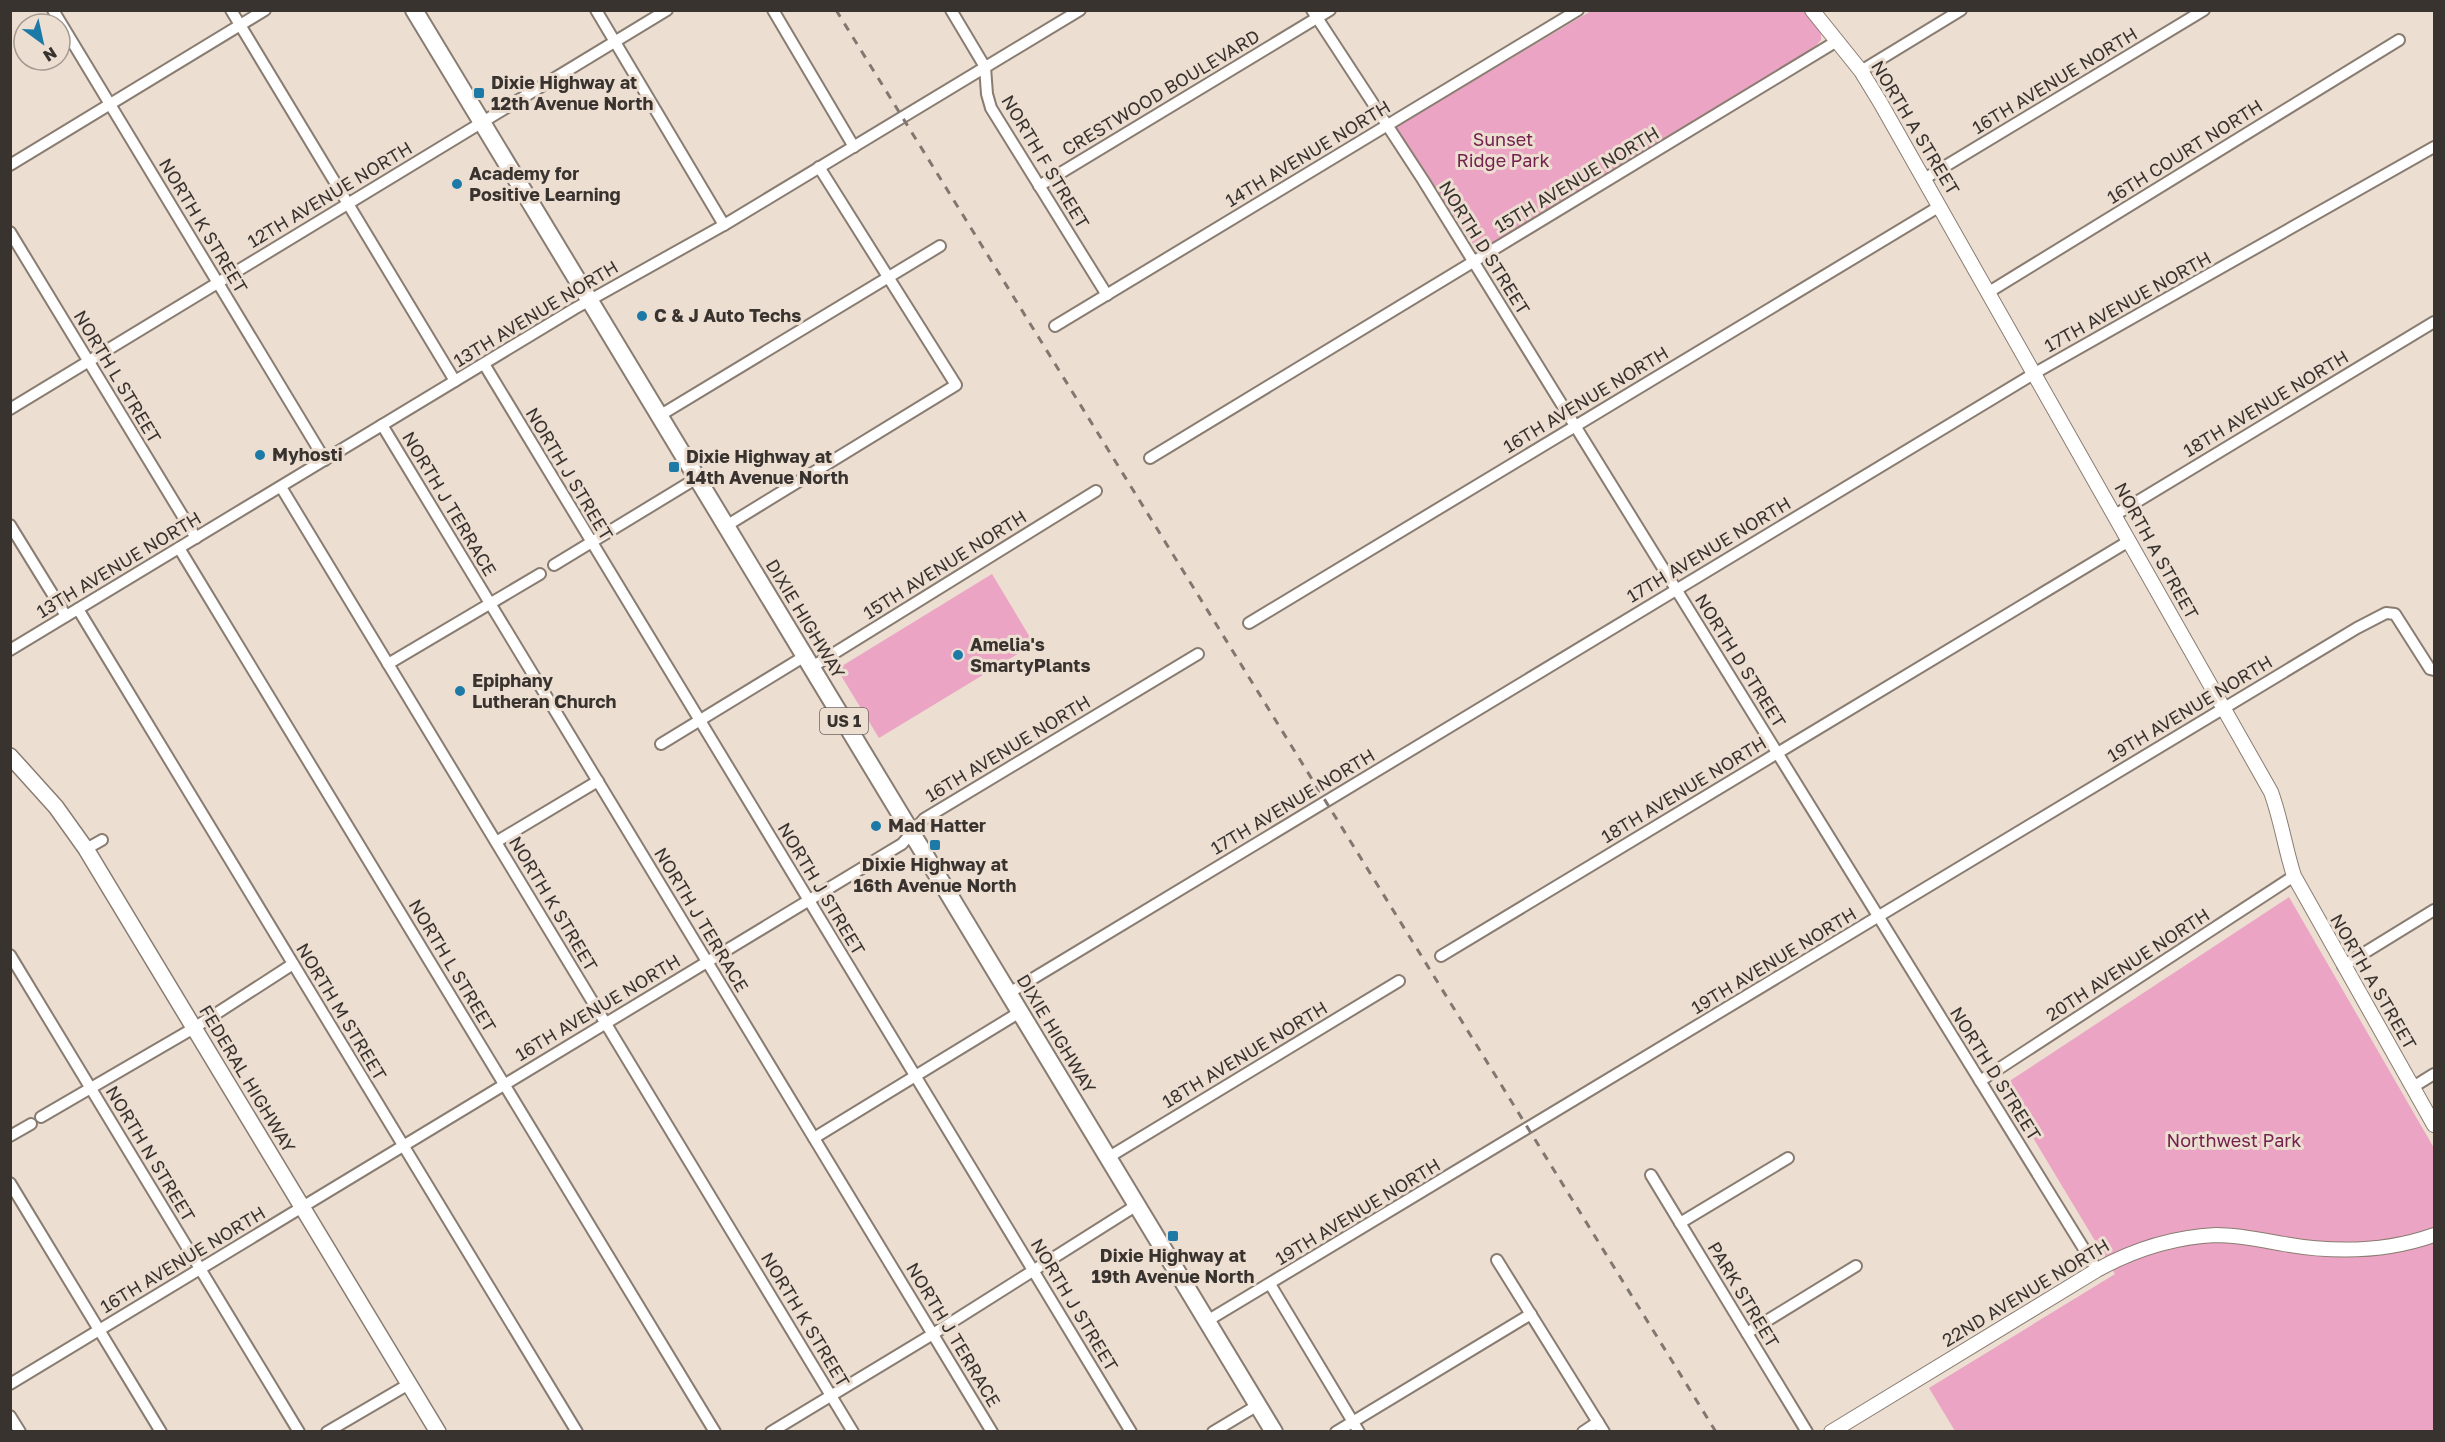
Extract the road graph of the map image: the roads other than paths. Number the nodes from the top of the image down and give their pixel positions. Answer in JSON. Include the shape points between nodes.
{"nodes":[{"id":1,"x":53,"y":10,"type":"edge"},
{"id":2,"x":231,"y":10,"type":"edge"},
{"id":3,"x":266,"y":10,"type":"edge"},
{"id":4,"x":414,"y":10,"type":"edge"},
{"id":5,"x":596,"y":10,"type":"edge"},
{"id":6,"x":667,"y":10,"type":"edge"},
{"id":7,"x":773,"y":10,"type":"edge"},
{"id":8,"x":951,"y":10,"type":"edge"},
{"id":9,"x":1080,"y":10,"type":"edge"},
{"id":10,"x":1330,"y":10,"type":"edge"},
{"id":11,"x":1578,"y":10,"type":"edge"},
{"id":12,"x":1812,"y":10,"type":"edge"},
{"id":13,"x":1961,"y":10,"type":"edge"},
{"id":14,"x":2204,"y":10,"type":"edge"},
{"id":15,"x":1314,"y":14,"type":"edge"},
{"id":16,"x":240,"y":26,"type":"junction"},
{"id":17,"x":2399,"y":40,"type":"dead end"},
{"id":18,"x":1837,"y":41,"type":"junction"},
{"id":19,"x":615,"y":42,"type":"junction"},
{"id":20,"x":985,"y":67,"type":"junction"},
{"id":21,"x":1861,"y":71,"type":"junction"},
{"id":22,"x":110,"y":104,"type":"junction"},
{"id":23,"x":482,"y":123,"type":"junction"},
{"id":24,"x":1388,"y":125,"type":"junction"},
{"id":25,"x":854,"y":147,"type":"junction"},
{"id":26,"x":2434,"y":147,"type":"edge"},
{"id":27,"x":10,"y":165,"type":"edge"},
{"id":28,"x":819,"y":167,"type":"junction"},
{"id":29,"x":1924,"y":179,"type":"junction"},
{"id":30,"x":1039,"y":186,"type":"junction"},
{"id":31,"x":348,"y":204,"type":"junction"},
{"id":32,"x":1940,"y":206,"type":"junction"},
{"id":33,"x":724,"y":225,"type":"junction"},
{"id":34,"x":10,"y":232,"type":"edge"},
{"id":35,"x":940,"y":246,"type":"dead end"},
{"id":36,"x":1474,"y":263,"type":"junction"},
{"id":37,"x":889,"y":276,"type":"junction"},
{"id":38,"x":218,"y":283,"type":"junction"},
{"id":39,"x":1989,"y":292,"type":"junction"},
{"id":40,"x":1107,"y":295,"type":"junction"},
{"id":41,"x":589,"y":300,"type":"junction"},
{"id":42,"x":2434,"y":322,"type":"edge"},
{"id":43,"x":1055,"y":326,"type":"dead end"},
{"id":44,"x":89,"y":361,"type":"junction"},
{"id":45,"x":484,"y":364,"type":"junction"},
{"id":46,"x":2035,"y":373,"type":"junction"},
{"id":47,"x":455,"y":381,"type":"junction"},
{"id":48,"x":10,"y":409,"type":"edge"},
{"id":49,"x":659,"y":416,"type":"junction"},
{"id":50,"x":382,"y":425,"type":"junction"},
{"id":51,"x":1575,"y":426,"type":"junction"},
{"id":52,"x":1149,"y":458,"type":"dead end"},
{"id":53,"x":325,"y":460,"type":"junction"},
{"id":54,"x":697,"y":478,"type":"junction"},
{"id":55,"x":281,"y":487,"type":"junction"},
{"id":56,"x":1096,"y":491,"type":"dead end"},
{"id":57,"x":2115,"y":515,"type":"junction"},
{"id":58,"x":10,"y":525,"type":"edge"},
{"id":59,"x":726,"y":526,"type":"junction"},
{"id":60,"x":196,"y":538,"type":"junction"},
{"id":61,"x":2129,"y":541,"type":"junction"},
{"id":62,"x":591,"y":542,"type":"junction"},
{"id":63,"x":179,"y":548,"type":"junction"},
{"id":64,"x":554,"y":565,"type":"dead end"},
{"id":65,"x":540,"y":574,"type":"dead end"},
{"id":66,"x":1676,"y":590,"type":"junction"},
{"id":67,"x":490,"y":603,"type":"junction"},
{"id":68,"x":78,"y":609,"type":"junction"},
{"id":69,"x":66,"y":616,"type":"junction"},
{"id":70,"x":1249,"y":623,"type":"dead end"},
{"id":71,"x":10,"y":650,"type":"edge"},
{"id":72,"x":1198,"y":654,"type":"dead end"},
{"id":73,"x":808,"y":662,"type":"junction"},
{"id":74,"x":388,"y":664,"type":"junction"},
{"id":75,"x":2434,"y":670,"type":"edge"},
{"id":76,"x":2224,"y":708,"type":"junction"},
{"id":77,"x":699,"y":720,"type":"junction"},
{"id":78,"x":660,"y":744,"type":"dead end"},
{"id":79,"x":1777,"y":753,"type":"junction"},
{"id":80,"x":10,"y":756,"type":"edge"},
{"id":81,"x":598,"y":781,"type":"junction"},
{"id":82,"x":911,"y":833,"type":"junction"},
{"id":83,"x":102,"y":840,"type":"dead end"},
{"id":84,"x":496,"y":842,"type":"junction"},
{"id":85,"x":86,"y":849,"type":"junction"},
{"id":86,"x":2294,"y":876,"type":"junction"},
{"id":87,"x":809,"y":901,"type":"junction"},
{"id":88,"x":2434,"y":910,"type":"edge"},
{"id":89,"x":1878,"y":917,"type":"junction"},
{"id":90,"x":10,"y":955,"type":"edge"},
{"id":91,"x":1441,"y":956,"type":"dead end"},
{"id":92,"x":707,"y":962,"type":"junction"},
{"id":93,"x":293,"y":964,"type":"junction"},
{"id":94,"x":2343,"y":966,"type":"junction"},
{"id":95,"x":1399,"y":981,"type":"dead end"},
{"id":96,"x":1009,"y":993,"type":"junction"},
{"id":97,"x":1020,"y":1012,"type":"junction"},
{"id":98,"x":606,"y":1023,"type":"junction"},
{"id":99,"x":194,"y":1028,"type":"junction"},
{"id":100,"x":2434,"y":1074,"type":"edge"},
{"id":101,"x":915,"y":1077,"type":"junction"},
{"id":102,"x":1980,"y":1081,"type":"junction"},
{"id":103,"x":505,"y":1084,"type":"junction"},
{"id":104,"x":2413,"y":1087,"type":"junction"},
{"id":105,"x":92,"y":1088,"type":"junction"},
{"id":106,"x":41,"y":1117,"type":"dead end"},
{"id":107,"x":31,"y":1124,"type":"dead end"},
{"id":108,"x":2434,"y":1125,"type":"edge"},
{"id":109,"x":10,"y":1136,"type":"edge"},
{"id":110,"x":814,"y":1138,"type":"junction"},
{"id":111,"x":403,"y":1145,"type":"junction"},
{"id":112,"x":1109,"y":1157,"type":"junction"},
{"id":113,"x":1788,"y":1158,"type":"dead end"},
{"id":114,"x":1651,"y":1175,"type":"dead end"},
{"id":115,"x":10,"y":1183,"type":"edge"},
{"id":116,"x":1137,"y":1205,"type":"junction"},
{"id":117,"x":302,"y":1206,"type":"junction"},
{"id":118,"x":1680,"y":1223,"type":"junction"},
{"id":119,"x":2434,"y":1235,"type":"edge"},
{"id":120,"x":1497,"y":1260,"type":"dead end"},
{"id":121,"x":1856,"y":1266,"type":"dead end"},
{"id":122,"x":201,"y":1268,"type":"junction"},
{"id":123,"x":1033,"y":1269,"type":"junction"},
{"id":124,"x":2097,"y":1270,"type":"junction"},
{"id":125,"x":1270,"y":1284,"type":"junction"},
{"id":126,"x":1531,"y":1314,"type":"junction"},
{"id":127,"x":1207,"y":1322,"type":"junction"},
{"id":128,"x":100,"y":1330,"type":"junction"},
{"id":129,"x":1747,"y":1332,"type":"junction"},
{"id":130,"x":933,"y":1334,"type":"junction"},
{"id":131,"x":10,"y":1384,"type":"edge"},
{"id":132,"x":409,"y":1384,"type":"junction"},
{"id":133,"x":831,"y":1395,"type":"junction"},
{"id":134,"x":1258,"y":1405,"type":"junction"},
{"id":135,"x":10,"y":1416,"type":"edge"},
{"id":136,"x":1353,"y":1421,"type":"junction"},
{"id":137,"x":1601,"y":1427,"type":"edge"},
{"id":138,"x":20,"y":1431,"type":"edge"},
{"id":139,"x":161,"y":1431,"type":"edge"},
{"id":140,"x":299,"y":1431,"type":"edge"},
{"id":141,"x":327,"y":1431,"type":"edge"},
{"id":142,"x":438,"y":1431,"type":"edge"},
{"id":143,"x":577,"y":1431,"type":"edge"},
{"id":144,"x":715,"y":1431,"type":"edge"},
{"id":145,"x":771,"y":1431,"type":"edge"},
{"id":146,"x":854,"y":1431,"type":"edge"},
{"id":147,"x":992,"y":1431,"type":"edge"},
{"id":148,"x":1131,"y":1431,"type":"edge"},
{"id":149,"x":1213,"y":1431,"type":"edge"},
{"id":150,"x":1274,"y":1431,"type":"edge"},
{"id":151,"x":1336,"y":1431,"type":"edge"},
{"id":152,"x":1359,"y":1431,"type":"edge"},
{"id":153,"x":1583,"y":1431,"type":"edge"},
{"id":154,"x":1807,"y":1431,"type":"edge"},
{"id":155,"x":1831,"y":1431,"type":"edge"}],
"edges":[{"from":1,"to":22,"type":"street","name":"NORTH K STREET"},
{"from":2,"to":16,"type":"street"},
{"from":3,"to":16,"type":"street"},
{"from":4,"to":23,"type":"main road","name":"DIXIE HIGHWAY","number":"US 1"},
{"from":5,"to":19,"type":"street"},
{"from":6,"to":19,"type":"street","name":"12TH AVENUE NORTH"},
{"from":7,"to":25,"type":"street"},
{"from":8,"to":20,"type":"street","name":"NORTH F STREET"},
{"from":9,"to":20,"type":"street","name":"13TH AVENUE NORTH"},
{"from":10,"to":15,"type":"street","name":"CRESTWOOD BOULEVARD"},
{"from":11,"to":24,"type":"street","name":"14TH AVENUE NORTH"},
{"from":12,"to":18,"type":"street","name":"NORTH A STREET"},
{"from":13,"to":21,"type":"street"},
{"from":14,"to":29,"type":"street","name":"16TH AVENUE NORTH"},
{"from":15,"to":24,"type":"street","name":"NORTH D STREET"},
{"from":15,"to":30,"type":"street","name":"CRESTWOOD BOULEVARD"},
{"from":16,"to":22,"type":"street"},
{"from":16,"to":31,"type":"street"},
{"from":17,"to":39,"type":"street","name":"16TH COURT NORTH"},
{"from":18,"to":21,"type":"street","name":"NORTH A STREET"},
{"from":18,"to":36,"type":"street","name":"15TH AVENUE NORTH"},
{"from":19,"to":23,"type":"street","name":"12TH AVENUE NORTH"},
{"from":19,"to":33,"type":"street"},
{"from":20,"to":25,"type":"street","name":"13TH AVENUE NORTH"},
{"from":20,"to":30,"type":"street","name":"NORTH F STREET","via":[[991,108]]},
{"from":21,"to":29,"type":"street","name":"NORTH A STREET"},
{"from":22,"to":27,"type":"street"},
{"from":22,"to":38,"type":"street","name":"NORTH K STREET"},
{"from":23,"to":31,"type":"street","name":"12TH AVENUE NORTH"},
{"from":23,"to":41,"type":"main road","name":"DIXIE HIGHWAY","number":"US 1"},
{"from":24,"to":36,"type":"street","name":"NORTH D STREET"},
{"from":24,"to":40,"type":"street","name":"14TH AVENUE NORTH"},
{"from":25,"to":28,"type":"street","name":"13TH AVENUE NORTH"},
{"from":26,"to":46,"type":"street","name":"17TH AVENUE NORTH"},
{"from":28,"to":33,"type":"street","name":"13TH AVENUE NORTH"},
{"from":28,"to":37,"type":"street"},
{"from":29,"to":32,"type":"street","name":"NORTH A STREET"},
{"from":30,"to":40,"type":"street","name":"NORTH F STREET"},
{"from":31,"to":38,"type":"street","name":"12TH AVENUE NORTH"},
{"from":31,"to":47,"type":"street"},
{"from":32,"to":39,"type":"street","name":"NORTH A STREET"},
{"from":32,"to":51,"type":"street","name":"16TH AVENUE NORTH"},
{"from":33,"to":41,"type":"street","name":"13TH AVENUE NORTH"},
{"from":34,"to":44,"type":"street","name":"NORTH L STREET"},
{"from":35,"to":37,"type":"street"},
{"from":36,"to":51,"type":"street","name":"NORTH D STREET"},
{"from":36,"to":52,"type":"street","name":"15TH AVENUE NORTH"},
{"from":37,"to":49,"type":"street"},
{"from":37,"to":59,"type":"street","via":[[956,385]]},
{"from":38,"to":44,"type":"street","name":"12TH AVENUE NORTH"},
{"from":38,"to":53,"type":"street","name":"NORTH K STREET"},
{"from":39,"to":46,"type":"street","name":"NORTH A STREET"},
{"from":40,"to":43,"type":"street","name":"14TH AVENUE NORTH"},
{"from":41,"to":45,"type":"street","name":"13TH AVENUE NORTH"},
{"from":41,"to":49,"type":"main road","name":"DIXIE HIGHWAY","number":"US 1"},
{"from":42,"to":57,"type":"street","name":"18TH AVENUE NORTH"},
{"from":44,"to":48,"type":"street","name":"12TH AVENUE NORTH"},
{"from":44,"to":60,"type":"street","name":"NORTH L STREET"},
{"from":45,"to":47,"type":"street","name":"13TH AVENUE NORTH"},
{"from":45,"to":62,"type":"street","name":"NORTH J STREET"},
{"from":46,"to":57,"type":"street","name":"NORTH A STREET"},
{"from":46,"to":66,"type":"street","name":"17TH AVENUE NORTH"},
{"from":47,"to":50,"type":"street","name":"13TH AVENUE NORTH"},
{"from":49,"to":54,"type":"main road","name":"DIXIE HIGHWAY","number":"US 1"},
{"from":50,"to":53,"type":"street","name":"13TH AVENUE NORTH"},
{"from":50,"to":67,"type":"street","name":"NORTH J TERRACE"},
{"from":51,"to":66,"type":"street","name":"NORTH D STREET"},
{"from":51,"to":70,"type":"street","name":"16TH AVENUE NORTH"},
{"from":53,"to":55,"type":"street","name":"13TH AVENUE NORTH"},
{"from":54,"to":59,"type":"main road","name":"DIXIE HIGHWAY","number":"US 1"},
{"from":54,"to":62,"type":"street"},
{"from":55,"to":60,"type":"street","name":"13TH AVENUE NORTH"},
{"from":55,"to":74,"type":"street","name":"NORTH K STREET"},
{"from":56,"to":73,"type":"street","name":"15TH AVENUE NORTH"},
{"from":57,"to":61,"type":"street","name":"NORTH A STREET"},
{"from":58,"to":69,"type":"street"},
{"from":59,"to":73,"type":"main road","name":"DIXIE HIGHWAY","number":"US 1"},
{"from":60,"to":63,"type":"street","name":"13TH AVENUE NORTH"},
{"from":61,"to":76,"type":"street","name":"NORTH A STREET"},
{"from":61,"to":79,"type":"street","name":"18TH AVENUE NORTH"},
{"from":62,"to":64,"type":"street"},
{"from":62,"to":77,"type":"street","name":"NORTH J STREET"},
{"from":63,"to":68,"type":"street","name":"13TH AVENUE NORTH"},
{"from":63,"to":103,"type":"street","name":"NORTH L STREET"},
{"from":65,"to":67,"type":"street"},
{"from":66,"to":79,"type":"street","name":"NORTH D STREET"},
{"from":66,"to":96,"type":"street","name":"17TH AVENUE NORTH"},
{"from":67,"to":74,"type":"street"},
{"from":67,"to":81,"type":"street","name":"NORTH J TERRACE"},
{"from":68,"to":69,"type":"street","name":"13TH AVENUE NORTH"},
{"from":68,"to":93,"type":"street","name":"NORTH M STREET"},
{"from":69,"to":71,"type":"street","name":"13TH AVENUE NORTH"},
{"from":72,"to":82,"type":"street","name":"16TH AVENUE NORTH","via":[[924,819]]},
{"from":73,"to":77,"type":"street","name":"15TH AVENUE NORTH"},
{"from":73,"to":82,"type":"main road","name":"DIXIE HIGHWAY","number":"US 1"},
{"from":74,"to":84,"type":"street","name":"NORTH K STREET"},
{"from":75,"to":76,"type":"street","name":"19TH AVENUE NORTH","via":[[2395,615],[2386,613]]},
{"from":76,"to":86,"type":"street","name":"NORTH A STREET","via":[[2271,792]]},
{"from":76,"to":89,"type":"street","name":"19TH AVENUE NORTH"},
{"from":77,"to":78,"type":"street","name":"15TH AVENUE NORTH"},
{"from":77,"to":87,"type":"street","name":"NORTH J STREET"},
{"from":79,"to":89,"type":"street","name":"NORTH D STREET"},
{"from":79,"to":91,"type":"street","name":"18TH AVENUE NORTH"},
{"from":80,"to":85,"type":"main road","name":"FEDERAL HIGHWAY","via":[[56,807]]},
{"from":81,"to":84,"type":"street"},
{"from":81,"to":92,"type":"street","name":"NORTH J TERRACE"},
{"from":82,"to":87,"type":"street","name":"16TH AVENUE NORTH","via":[[902,844]]},
{"from":82,"to":96,"type":"main road","name":"DIXIE HIGHWAY","number":"US 1"},
{"from":83,"to":85,"type":"street"},
{"from":84,"to":98,"type":"street","name":"NORTH K STREET"},
{"from":85,"to":99,"type":"main road","name":"FEDERAL HIGHWAY"},
{"from":86,"to":94,"type":"street","name":"NORTH A STREET"},
{"from":86,"to":102,"type":"street","name":"20TH AVENUE NORTH"},
{"from":87,"to":92,"type":"street","name":"16TH AVENUE NORTH"},
{"from":87,"to":101,"type":"street","name":"NORTH J STREET"},
{"from":88,"to":94,"type":"street"},
{"from":89,"to":102,"type":"street","name":"NORTH D STREET"},
{"from":89,"to":125,"type":"street","name":"19TH AVENUE NORTH"},
{"from":90,"to":105,"type":"street","name":"NORTH N STREET"},
{"from":92,"to":98,"type":"street","name":"16TH AVENUE NORTH"},
{"from":92,"to":110,"type":"street","name":"NORTH J TERRACE"},
{"from":93,"to":99,"type":"street"},
{"from":93,"to":111,"type":"street","name":"NORTH M STREET"},
{"from":94,"to":104,"type":"street","name":"NORTH A STREET"},
{"from":95,"to":112,"type":"street","name":"18TH AVENUE NORTH"},
{"from":96,"to":97,"type":"main road","name":"DIXIE HIGHWAY","number":"US 1"},
{"from":97,"to":101,"type":"street"},
{"from":97,"to":112,"type":"main road","name":"DIXIE HIGHWAY","number":"US 1"},
{"from":98,"to":103,"type":"street","name":"16TH AVENUE NORTH"},
{"from":98,"to":133,"type":"street","name":"NORTH K STREET"},
{"from":99,"to":105,"type":"street"},
{"from":99,"to":117,"type":"main road","name":"FEDERAL HIGHWAY"},
{"from":100,"to":104,"type":"street"},
{"from":101,"to":110,"type":"street"},
{"from":101,"to":123,"type":"street","name":"NORTH J STREET"},
{"from":102,"to":124,"type":"street","name":"NORTH D STREET"},
{"from":103,"to":111,"type":"street","name":"16TH AVENUE NORTH"},
{"from":103,"to":144,"type":"street","name":"NORTH L STREET"},
{"from":104,"to":108,"type":"street","name":"NORTH A STREET"},
{"from":105,"to":106,"type":"street"},
{"from":105,"to":122,"type":"street","name":"NORTH N STREET"},
{"from":107,"to":109,"type":"street"},
{"from":110,"to":130,"type":"street","name":"NORTH J TERRACE"},
{"from":111,"to":117,"type":"street","name":"16TH AVENUE NORTH"},
{"from":111,"to":143,"type":"street","name":"NORTH M STREET"},
{"from":112,"to":116,"type":"main road","name":"DIXIE HIGHWAY","number":"US 1"},
{"from":113,"to":118,"type":"street"},
{"from":114,"to":118,"type":"street","name":"PARK STREET"},
{"from":115,"to":128,"type":"street"},
{"from":116,"to":123,"type":"street"},
{"from":116,"to":127,"type":"main road","name":"DIXIE HIGHWAY","number":"US 1"},
{"from":117,"to":122,"type":"street","name":"16TH AVENUE NORTH"},
{"from":117,"to":132,"type":"main road","name":"FEDERAL HIGHWAY"},
{"from":118,"to":129,"type":"street","name":"PARK STREET"},
{"from":119,"to":124,"type":"street","name":"22ND AVENUE NORTH","via":[[2349,1251],[2236,1236],[2193,1238],[2141,1249]]},
{"from":120,"to":126,"type":"street"},
{"from":121,"to":129,"type":"street"},
{"from":122,"to":128,"type":"street","name":"16TH AVENUE NORTH"},
{"from":122,"to":140,"type":"street","name":"NORTH N STREET"},
{"from":123,"to":130,"type":"street"},
{"from":123,"to":148,"type":"street","name":"NORTH J STREET"},
{"from":124,"to":155,"type":"street","name":"22ND AVENUE NORTH"},
{"from":125,"to":127,"type":"street","name":"19TH AVENUE NORTH"},
{"from":125,"to":136,"type":"street"},
{"from":126,"to":136,"type":"street"},
{"from":126,"to":137,"type":"street"},
{"from":127,"to":134,"type":"main road","name":"DIXIE HIGHWAY","number":"US 1"},
{"from":128,"to":131,"type":"street","name":"16TH AVENUE NORTH"},
{"from":128,"to":139,"type":"street"},
{"from":129,"to":154,"type":"street","name":"PARK STREET"},
{"from":130,"to":133,"type":"street"},
{"from":130,"to":147,"type":"street","name":"NORTH J TERRACE"},
{"from":132,"to":141,"type":"street"},
{"from":132,"to":142,"type":"main road","name":"FEDERAL HIGHWAY"},
{"from":133,"to":145,"type":"street"},
{"from":133,"to":146,"type":"street","name":"NORTH K STREET"},
{"from":134,"to":149,"type":"street"},
{"from":134,"to":150,"type":"main road","name":"DIXIE HIGHWAY","number":"US 1"},
{"from":135,"to":138,"type":"street"},
{"from":136,"to":151,"type":"street"},
{"from":136,"to":152,"type":"street"},
{"from":137,"to":153,"type":"street"}]}
